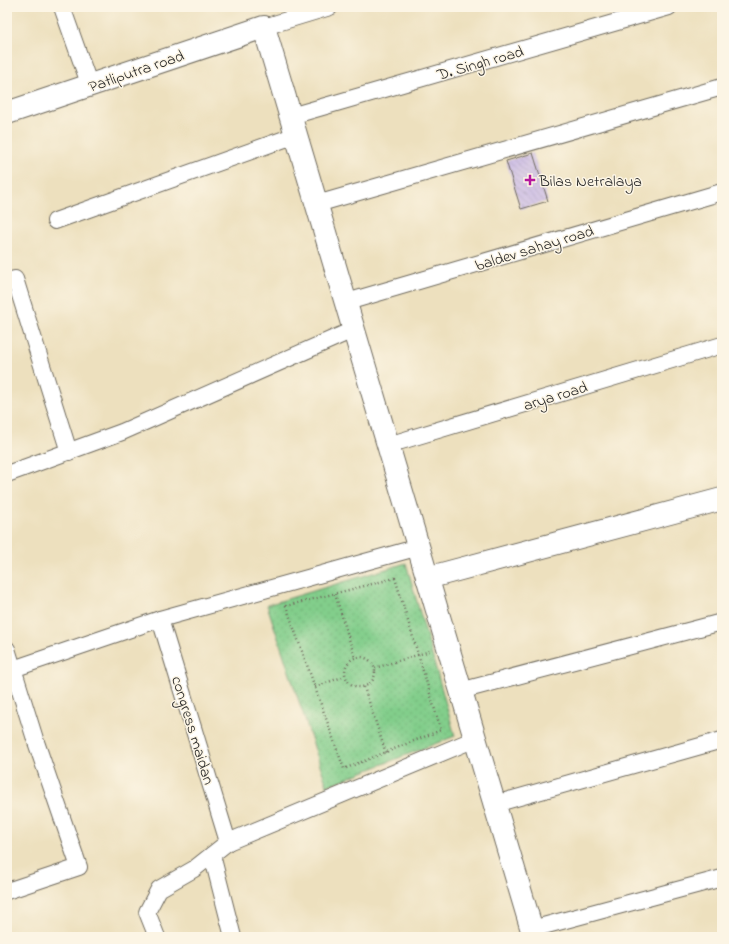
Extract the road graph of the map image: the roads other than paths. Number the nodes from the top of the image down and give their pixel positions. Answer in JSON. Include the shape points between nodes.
{"nodes":[{"id":1,"x":62,"y":7,"type":"edge"},
{"id":2,"x":330,"y":7,"type":"edge"},
{"id":3,"x":669,"y":7,"type":"edge"},
{"id":4,"x":264,"y":27,"type":"junction"},
{"id":5,"x":90,"y":86,"type":"junction"},
{"id":6,"x":722,"y":87,"type":"edge"},
{"id":7,"x":7,"y":113,"type":"edge"},
{"id":8,"x":294,"y":125,"type":"junction"},
{"id":9,"x":722,"y":192,"type":"edge"},
{"id":10,"x":317,"y":204,"type":"junction"},
{"id":11,"x":55,"y":221,"type":"dead end"},
{"id":12,"x":7,"y":281,"type":"edge"},
{"id":13,"x":347,"y":302,"type":"junction"},
{"id":14,"x":355,"y":329,"type":"junction"},
{"id":15,"x":722,"y":345,"type":"edge"},
{"id":16,"x":388,"y":445,"type":"junction"},
{"id":17,"x":69,"y":452,"type":"junction"},
{"id":18,"x":7,"y":474,"type":"edge"},
{"id":19,"x":722,"y":499,"type":"edge"},
{"id":20,"x":419,"y":547,"type":"junction"},
{"id":21,"x":427,"y":578,"type":"junction"},
{"id":22,"x":160,"y":619,"type":"junction"},
{"id":23,"x":722,"y":622,"type":"edge"},
{"id":24,"x":7,"y":649,"type":"edge"},
{"id":25,"x":13,"y":669,"type":"junction"},
{"id":26,"x":460,"y":691,"type":"junction"},
{"id":27,"x":475,"y":739,"type":"junction"},
{"id":28,"x":722,"y":740,"type":"edge"},
{"id":29,"x":495,"y":804,"type":"junction"},
{"id":30,"x":228,"y":842,"type":"junction"},
{"id":31,"x":212,"y":855,"type":"junction"},
{"id":32,"x":722,"y":878,"type":"edge"},
{"id":33,"x":7,"y":891,"type":"edge"},
{"id":34,"x":533,"y":933,"type":"edge"},
{"id":35,"x":157,"y":937,"type":"edge"},
{"id":36,"x":233,"y":937,"type":"edge"}],
"edges":[{"from":1,"to":5,"type":"street"},
{"from":2,"to":4,"type":"street"},
{"from":3,"to":8,"type":"street","name":"D. Singh road"},
{"from":4,"to":5,"type":"street","name":"Patliputra road"},
{"from":4,"to":8,"type":"street"},
{"from":5,"to":7,"type":"street","name":"Patliputra road"},
{"from":6,"to":10,"type":"street"},
{"from":8,"to":10,"type":"street"},
{"from":8,"to":11,"type":"street","name":"D. Singh road"},
{"from":9,"to":13,"type":"street","name":"baldev sahay road"},
{"from":10,"to":13,"type":"street"},
{"from":12,"to":17,"type":"street","via":[[16,279]]},
{"from":13,"to":14,"type":"street"},
{"from":14,"to":16,"type":"street"},
{"from":14,"to":17,"type":"street","via":[[122,432]]},
{"from":15,"to":16,"type":"street","name":"arya road"},
{"from":16,"to":20,"type":"street"},
{"from":17,"to":18,"type":"street"},
{"from":19,"to":21,"type":"street"},
{"from":20,"to":21,"type":"street"},
{"from":20,"to":22,"type":"street"},
{"from":21,"to":26,"type":"street"},
{"from":22,"to":25,"type":"street"},
{"from":22,"to":30,"type":"street","name":"congress maidan"},
{"from":23,"to":26,"type":"street"},
{"from":24,"to":25,"type":"street"},
{"from":25,"to":33,"type":"street","via":[[79,867]]},
{"from":26,"to":27,"type":"street"},
{"from":27,"to":29,"type":"street"},
{"from":27,"to":30,"type":"street"},
{"from":28,"to":29,"type":"street"},
{"from":29,"to":34,"type":"street"},
{"from":30,"to":31,"type":"street"},
{"from":31,"to":35,"type":"street","via":[[194,869],[159,889],[146,912]]},
{"from":31,"to":36,"type":"street"},
{"from":32,"to":34,"type":"street"}]}
